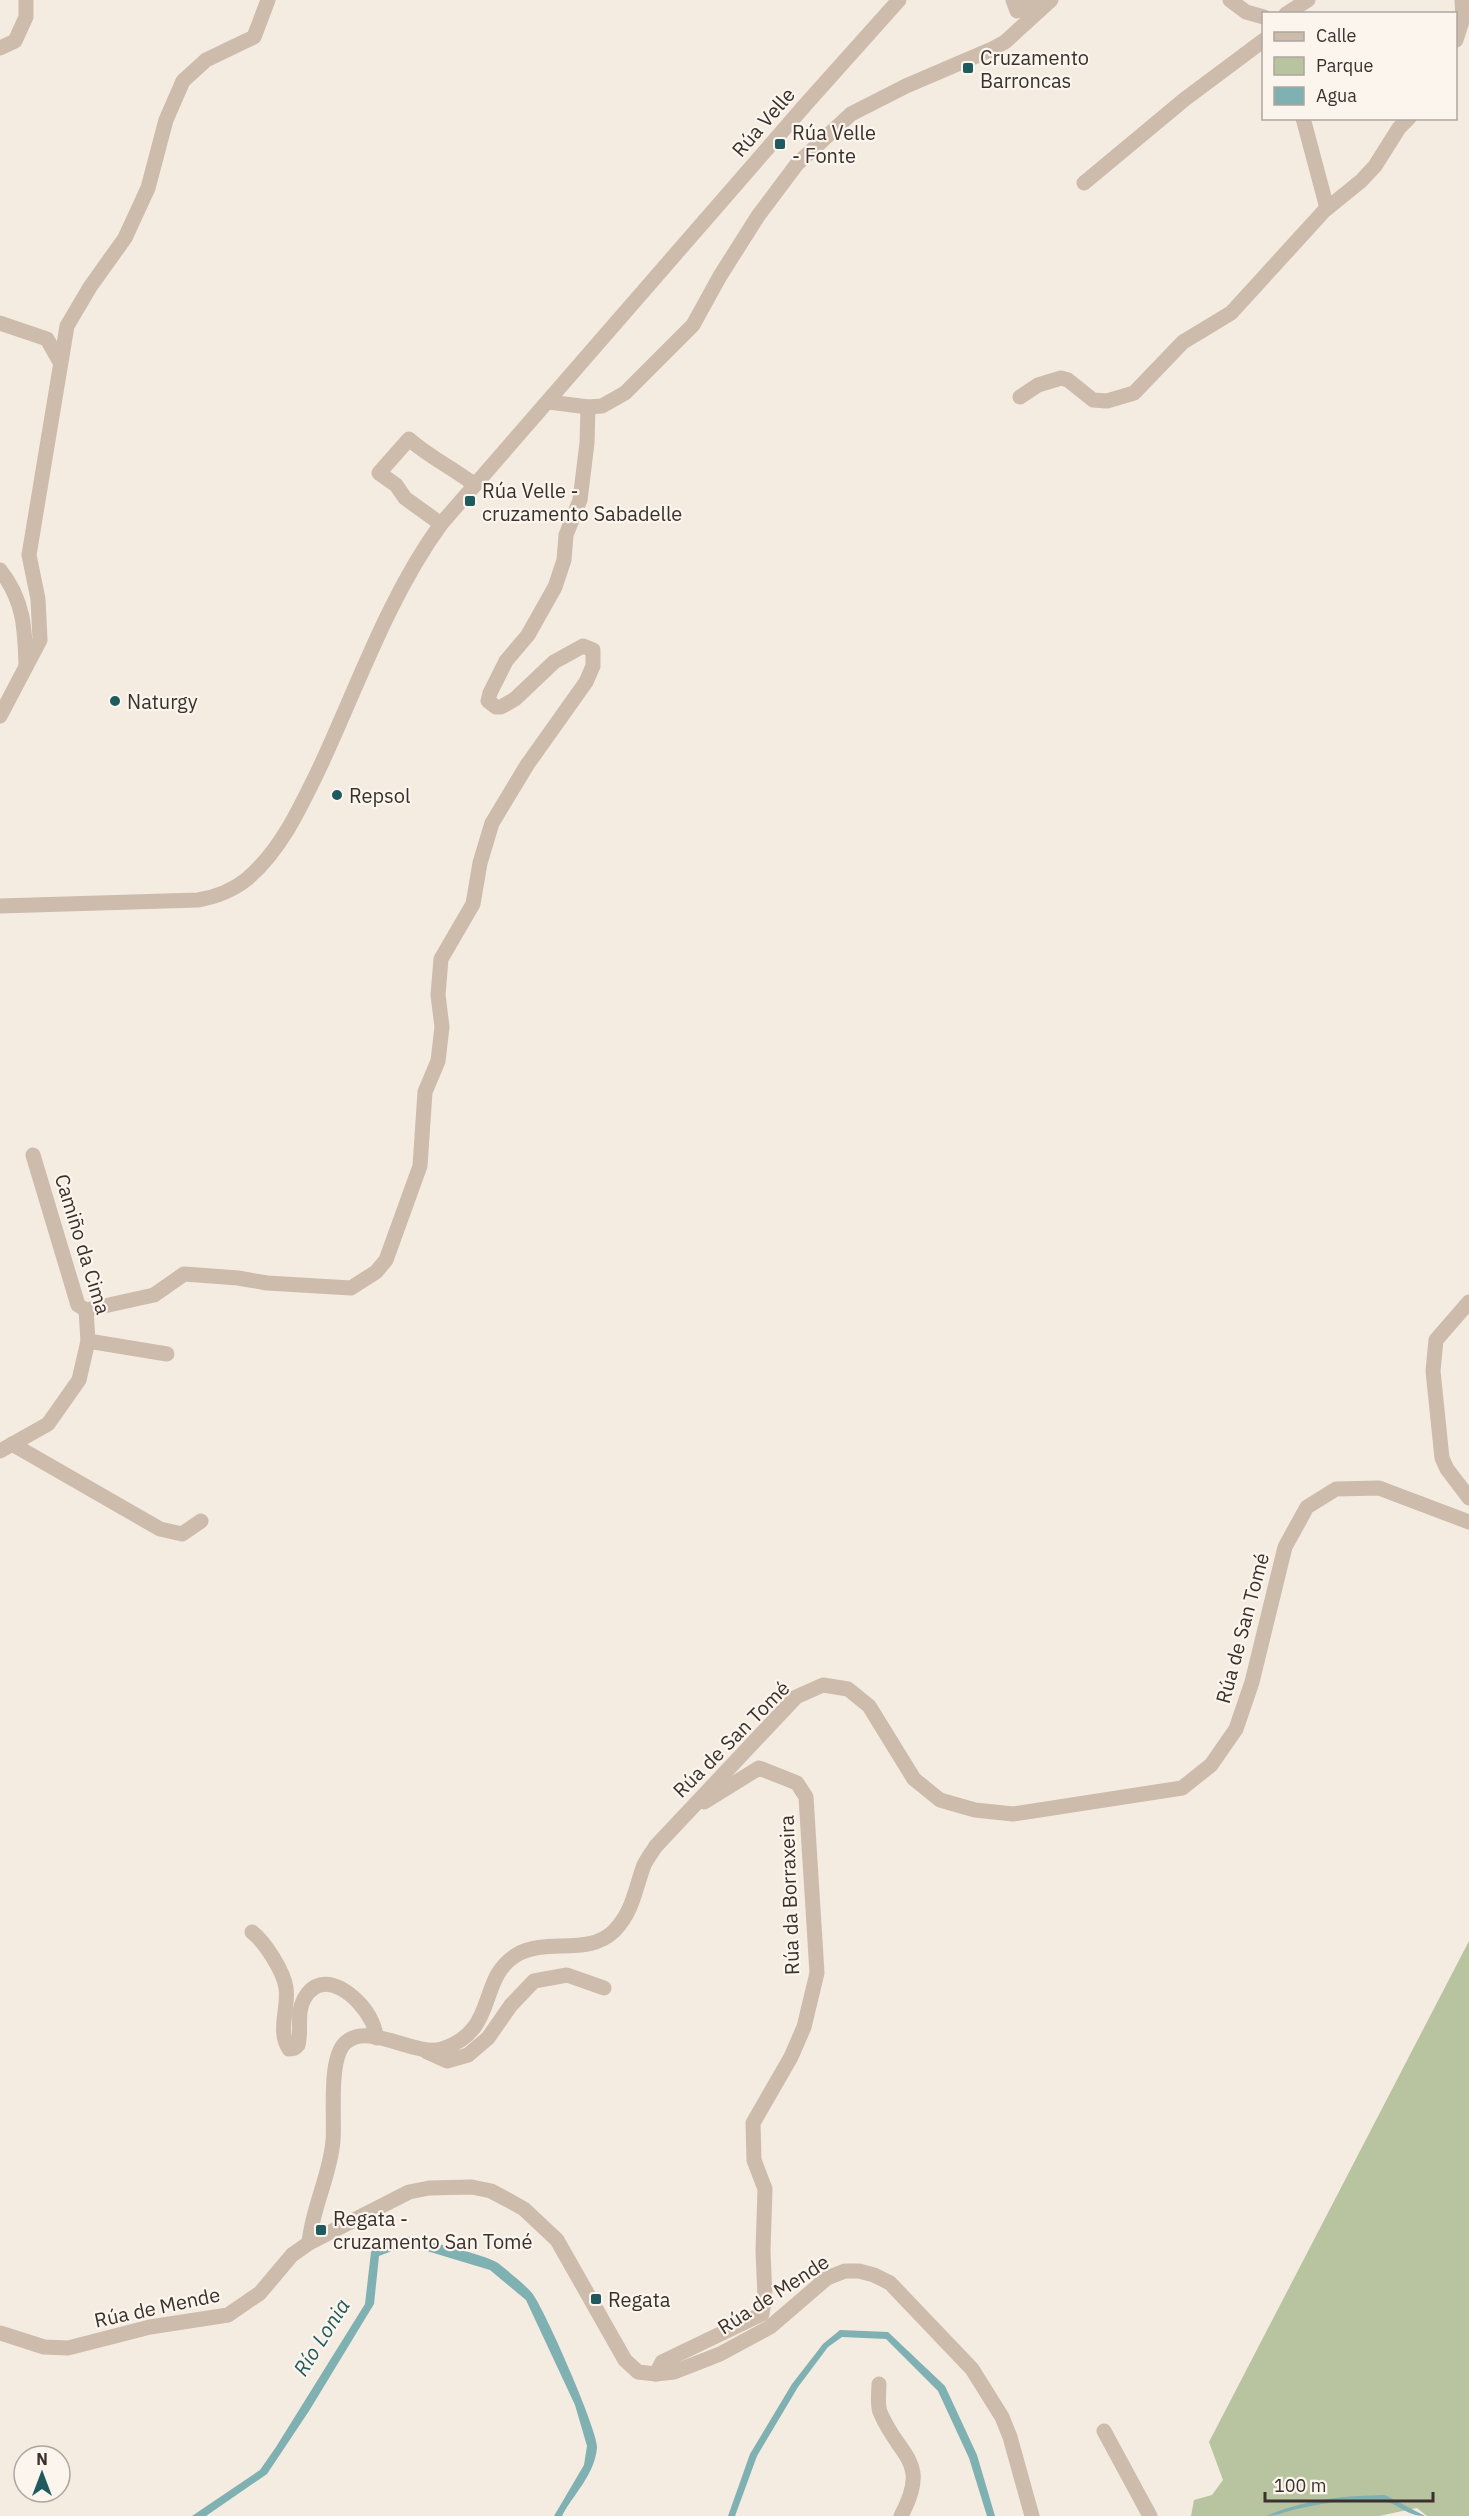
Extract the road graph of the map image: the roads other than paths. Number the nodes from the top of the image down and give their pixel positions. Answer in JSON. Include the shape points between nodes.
{"nodes":[{"id":1,"x":26,"y":0,"type":"edge"},
{"id":2,"x":268,"y":0,"type":"edge"},
{"id":3,"x":900,"y":0,"type":"edge"},
{"id":4,"x":1013,"y":0,"type":"edge"},
{"id":5,"x":1035,"y":0,"type":"edge"},
{"id":6,"x":1051,"y":0,"type":"edge"},
{"id":7,"x":1230,"y":0,"type":"edge"},
{"id":8,"x":1308,"y":0,"type":"edge"},
{"id":9,"x":1462,"y":0,"type":"edge"},
{"id":10,"x":1289,"y":12,"type":"edge"},
{"id":11,"x":1262,"y":17,"type":"edge"},
{"id":12,"x":1465,"y":26,"type":"edge"},
{"id":13,"x":1262,"y":41,"type":"edge"},
{"id":14,"x":0,"y":48,"type":"edge"},
{"id":15,"x":1304,"y":120,"type":"edge"},
{"id":16,"x":1407,"y":120,"type":"edge"},
{"id":17,"x":1084,"y":183,"type":"dead end"},
{"id":18,"x":1327,"y":208,"type":"junction"},
{"id":19,"x":0,"y":323,"type":"edge"},
{"id":20,"x":60,"y":362,"type":"junction"},
{"id":21,"x":1020,"y":397,"type":"dead end"},
{"id":22,"x":549,"y":402,"type":"junction"},
{"id":23,"x":588,"y":407,"type":"junction"},
{"id":24,"x":475,"y":485,"type":"junction"},
{"id":25,"x":441,"y":524,"type":"junction"},
{"id":26,"x":0,"y":570,"type":"edge"},
{"id":27,"x":26,"y":669,"type":"junction"},
{"id":28,"x":0,"y":716,"type":"edge"},
{"id":29,"x":0,"y":906,"type":"edge"},
{"id":30,"x":33,"y":1155,"type":"dead end"},
{"id":31,"x":1469,"y":1302,"type":"edge"},
{"id":32,"x":86,"y":1310,"type":"junction"},
{"id":33,"x":88,"y":1341,"type":"junction"},
{"id":34,"x":167,"y":1354,"type":"dead end"},
{"id":35,"x":6,"y":1447,"type":"edge"},
{"id":36,"x":1469,"y":1498,"type":"edge"},
{"id":37,"x":201,"y":1521,"type":"dead end"},
{"id":38,"x":1469,"y":1522,"type":"edge"},
{"id":39,"x":689,"y":1811,"type":"junction"},
{"id":40,"x":252,"y":1932,"type":"dead end"},
{"id":41,"x":604,"y":1988,"type":"dead end"},
{"id":42,"x":377,"y":2038,"type":"junction"},
{"id":43,"x":415,"y":2047,"type":"junction"},
{"id":44,"x":309,"y":2243,"type":"junction"},
{"id":45,"x":0,"y":2333,"type":"edge"},
{"id":46,"x":656,"y":2374,"type":"junction"},
{"id":47,"x":879,"y":2384,"type":"dead end"},
{"id":48,"x":1104,"y":2432,"type":"dead end"},
{"id":49,"x":901,"y":2516,"type":"edge"},
{"id":50,"x":1032,"y":2516,"type":"edge"},
{"id":51,"x":1150,"y":2516,"type":"edge"}],
"edges":[{"from":1,"to":14,"type":"street","via":[[26,17],[15,41]]},
{"from":2,"to":20,"type":"street","via":[[254,37],[206,60],[183,81],[166,120],[148,188],[125,238],[67,326]]},
{"from":3,"to":22,"type":"street","name":"Rúa Velle"},
{"from":4,"to":5,"type":"street","via":[[1017,12]]},
{"from":6,"to":23,"type":"street","via":[[1005,42],[851,114],[797,164],[758,216],[693,325],[625,393],[602,406]]},
{"from":7,"to":11,"type":"street","via":[[1246,12]]},
{"from":8,"to":10,"type":"street"},
{"from":9,"to":12,"type":"street"},
{"from":13,"to":17,"type":"street"},
{"from":15,"to":18,"type":"street"},
{"from":16,"to":18,"type":"street","via":[[1368,173]]},
{"from":18,"to":21,"type":"street","via":[[1231,313],[1183,342],[1134,393],[1107,401],[1093,400],[1061,378],[1038,385]]},
{"from":19,"to":20,"type":"street","via":[[47,339]]},
{"from":20,"to":27,"type":"street","via":[[29,555],[38,599],[40,640]]},
{"from":22,"to":23,"type":"street"},
{"from":22,"to":24,"type":"street","name":"Rúa Velle"},
{"from":23,"to":32,"type":"street","via":[[580,500],[566,535],[564,560],[555,587],[528,635],[506,661],[488,701],[496,707],[507,704],[554,662],[583,646],[593,650],[593,666],[492,823],[473,904],[441,959],[438,995],[442,1027],[438,1061],[425,1092],[420,1166],[386,1260],[376,1272],[351,1288],[184,1274],[154,1295]]},
{"from":24,"to":25,"type":"street","name":"Rúa Velle"},
{"from":24,"to":25,"type":"street","via":[[409,439],[379,472],[396,484],[405,498]]},
{"from":25,"to":29,"type":"street","name":"Rúa Velle","via":[[410,570],[290,825],[275,849],[247,879],[229,891],[198,900]]},
{"from":26,"to":27,"type":"street","via":[[12,585],[24,623]]},
{"from":27,"to":28,"type":"street"},
{"from":30,"to":32,"type":"street","name":"Camiño da Cima","via":[[78,1305]]},
{"from":31,"to":36,"type":"street","via":[[1436,1340],[1433,1371],[1442,1458]]},
{"from":32,"to":33,"type":"street","name":"Camiño da Cima"},
{"from":33,"to":34,"type":"street"},
{"from":33,"to":35,"type":"street","name":"Camiño da Cima","via":[[80,1380],[48,1424]]},
{"from":35,"to":37,"type":"street","via":[[160,1529],[182,1534]]},
{"from":38,"to":39,"type":"street","name":"Rúa de San Tomé","via":[[1379,1488],[1336,1489],[1307,1507],[1285,1547],[1252,1682],[1236,1729],[1211,1766],[1182,1788],[1013,1814],[975,1810],[940,1800],[914,1779],[869,1706],[848,1689],[823,1685],[796,1697]]},
{"from":39,"to":43,"type":"street","name":"Rúa de San Tomé","via":[[645,1863],[634,1900],[612,1933],[597,1941],[534,1947],[518,1954],[504,1965],[494,1981],[472,2031],[439,2050]]},
{"from":39,"to":46,"type":"street","name":"Rúa da Borraxeira","via":[[759,1768],[797,1783],[806,1797],[817,1973],[804,2026],[753,2123],[754,2160],[765,2188],[762,2313],[662,2362]]},
{"from":40,"to":42,"type":"street","via":[[278,1966],[286,1987],[283,2024],[289,2049],[298,2045],[300,2013],[306,1996],[319,1985],[327,1984],[346,1990],[359,2001],[372,2020]]},
{"from":41,"to":43,"type":"street","via":[[567,1975],[534,1981],[488,2038],[468,2055],[447,2061]]},
{"from":42,"to":43,"type":"street","name":"Rúa de San Tomé"},
{"from":42,"to":44,"type":"street","name":"Rúa de San Tomé","via":[[358,2037],[346,2042],[339,2051],[333,2142]]},
{"from":44,"to":45,"type":"street","name":"Rúa de Mende","via":[[292,2255],[260,2293],[228,2315],[150,2327],[68,2348],[44,2347]]},
{"from":44,"to":46,"type":"street","name":"Rúa de Mende","via":[[409,2192],[448,2186],[491,2191],[524,2209],[557,2240],[625,2360],[638,2372]]},
{"from":46,"to":50,"type":"street","name":"Rúa de Mende","via":[[674,2372],[720,2354],[770,2327],[827,2278],[845,2271],[874,2275],[890,2283],[972,2369],[1002,2416]]},
{"from":47,"to":49,"type":"street","via":[[879,2410],[912,2465],[915,2481]]},
{"from":48,"to":51,"type":"street"}]}
